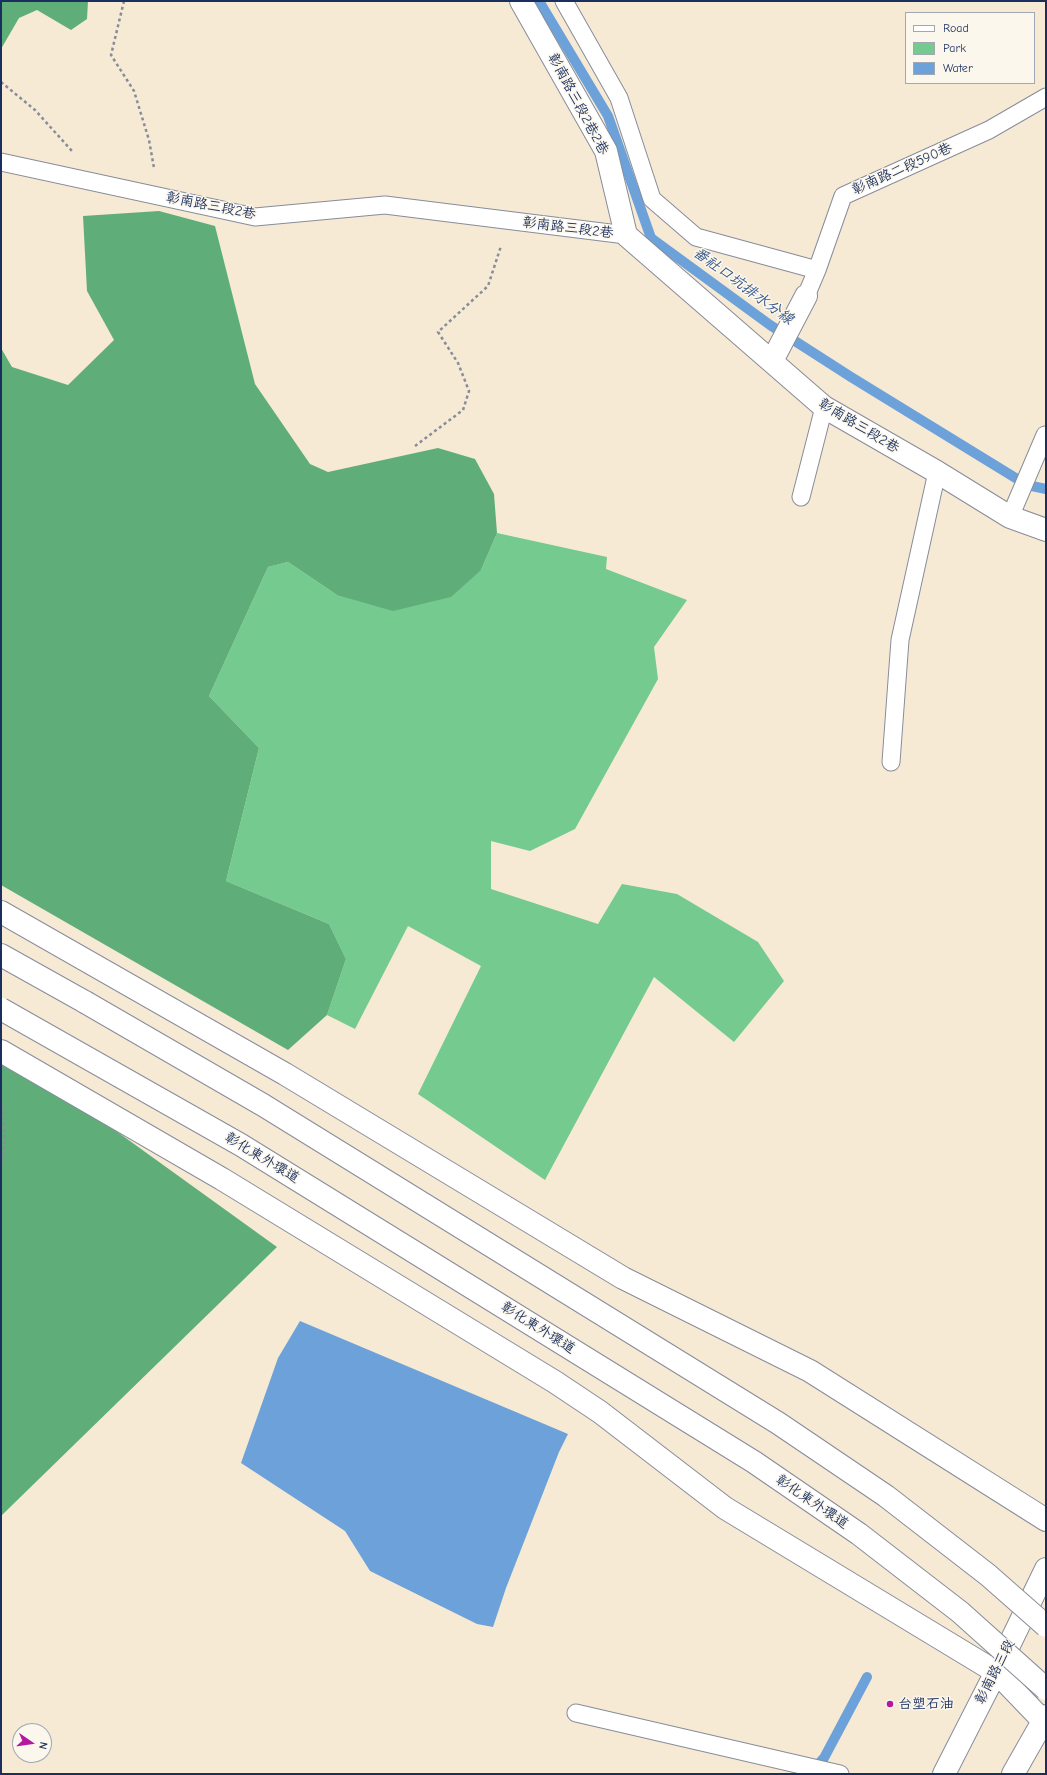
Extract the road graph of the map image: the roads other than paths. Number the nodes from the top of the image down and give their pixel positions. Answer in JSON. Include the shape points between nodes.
{"nodes":[{"id":1,"x":521,"y":1,"type":"edge"},
{"id":2,"x":564,"y":1,"type":"edge"},
{"id":3,"x":1046,"y":97,"type":"edge"},
{"id":4,"x":1,"y":162,"type":"edge"},
{"id":5,"x":626,"y":235,"type":"junction"},
{"id":6,"x":817,"y":270,"type":"junction"},
{"id":7,"x":806,"y":296,"type":"joint"},
{"id":8,"x":772,"y":361,"type":"junction"},
{"id":9,"x":824,"y":407,"type":"junction"},
{"id":10,"x":1045,"y":435,"type":"dead end"},
{"id":11,"x":937,"y":472,"type":"junction"},
{"id":12,"x":801,"y":497,"type":"dead end"},
{"id":13,"x":1010,"y":517,"type":"junction"},
{"id":14,"x":1046,"y":530,"type":"edge"},
{"id":15,"x":891,"y":762,"type":"dead end"},
{"id":16,"x":1,"y":912,"type":"edge"},
{"id":17,"x":1,"y":955,"type":"edge"},
{"id":18,"x":1,"y":1009,"type":"edge"},
{"id":19,"x":1,"y":1051,"type":"edge"},
{"id":20,"x":1046,"y":1520,"type":"edge"},
{"id":21,"x":1046,"y":1569,"type":"edge"},
{"id":22,"x":1046,"y":1626,"type":"edge"},
{"id":23,"x":996,"y":1672,"type":"junction"},
{"id":24,"x":1046,"y":1689,"type":"edge"},
{"id":25,"x":576,"y":1712,"type":"dead end"},
{"id":26,"x":1045,"y":1721,"type":"edge"},
{"id":27,"x":835,"y":1773,"type":"edge"},
{"id":28,"x":944,"y":1774,"type":"edge"},
{"id":29,"x":1013,"y":1774,"type":"edge"}],
"edges":[{"from":1,"to":5,"type":"main road","name":"彰南路三段2巷2巷","via":[[606,151]]},
{"from":2,"to":6,"type":"lane","via":[[619,98],[652,199],[696,237]]},
{"from":3,"to":6,"type":"lane","name":"彰南路二段590巷","via":[[989,130],[843,196]]},
{"from":4,"to":5,"type":"lane","name":"彰南路三段2巷","via":[[255,217],[385,205]]},
{"from":5,"to":8,"type":"main road","name":"彰南路三段2巷"},
{"from":6,"to":7,"type":"lane","name":"彰南路二段590巷"},
{"from":7,"to":8,"type":"main road"},
{"from":8,"to":9,"type":"main road","name":"彰南路三段2巷"},
{"from":9,"to":11,"type":"main road","name":"彰南路三段2巷"},
{"from":9,"to":12,"type":"lane"},
{"from":10,"to":13,"type":"lane"},
{"from":11,"to":13,"type":"main road","name":"彰南路三段2巷"},
{"from":11,"to":15,"type":"lane","via":[[900,640]]},
{"from":13,"to":14,"type":"main road","name":"彰南路三段2巷"},
{"from":16,"to":20,"type":"main road","via":[[285,1074],[623,1278],[810,1371]]},
{"from":17,"to":22,"type":"main road","bridge":true,"via":[[263,1104],[778,1423],[886,1496],[988,1575]]},
{"from":18,"to":24,"type":"main road","name":"彰化東外環道","bridge":true,"via":[[241,1145],[754,1462],[859,1534],[960,1612]]},
{"from":19,"to":23,"type":"main road","via":[[222,1179],[548,1377],[600,1412],[725,1508]]},
{"from":21,"to":23,"type":"main road","name":"彰南路三段"},
{"from":23,"to":26,"type":"main road"},
{"from":23,"to":28,"type":"main road","name":"彰南路三段"},
{"from":25,"to":27,"type":"lane"},
{"from":26,"to":29,"type":"main road"}]}
